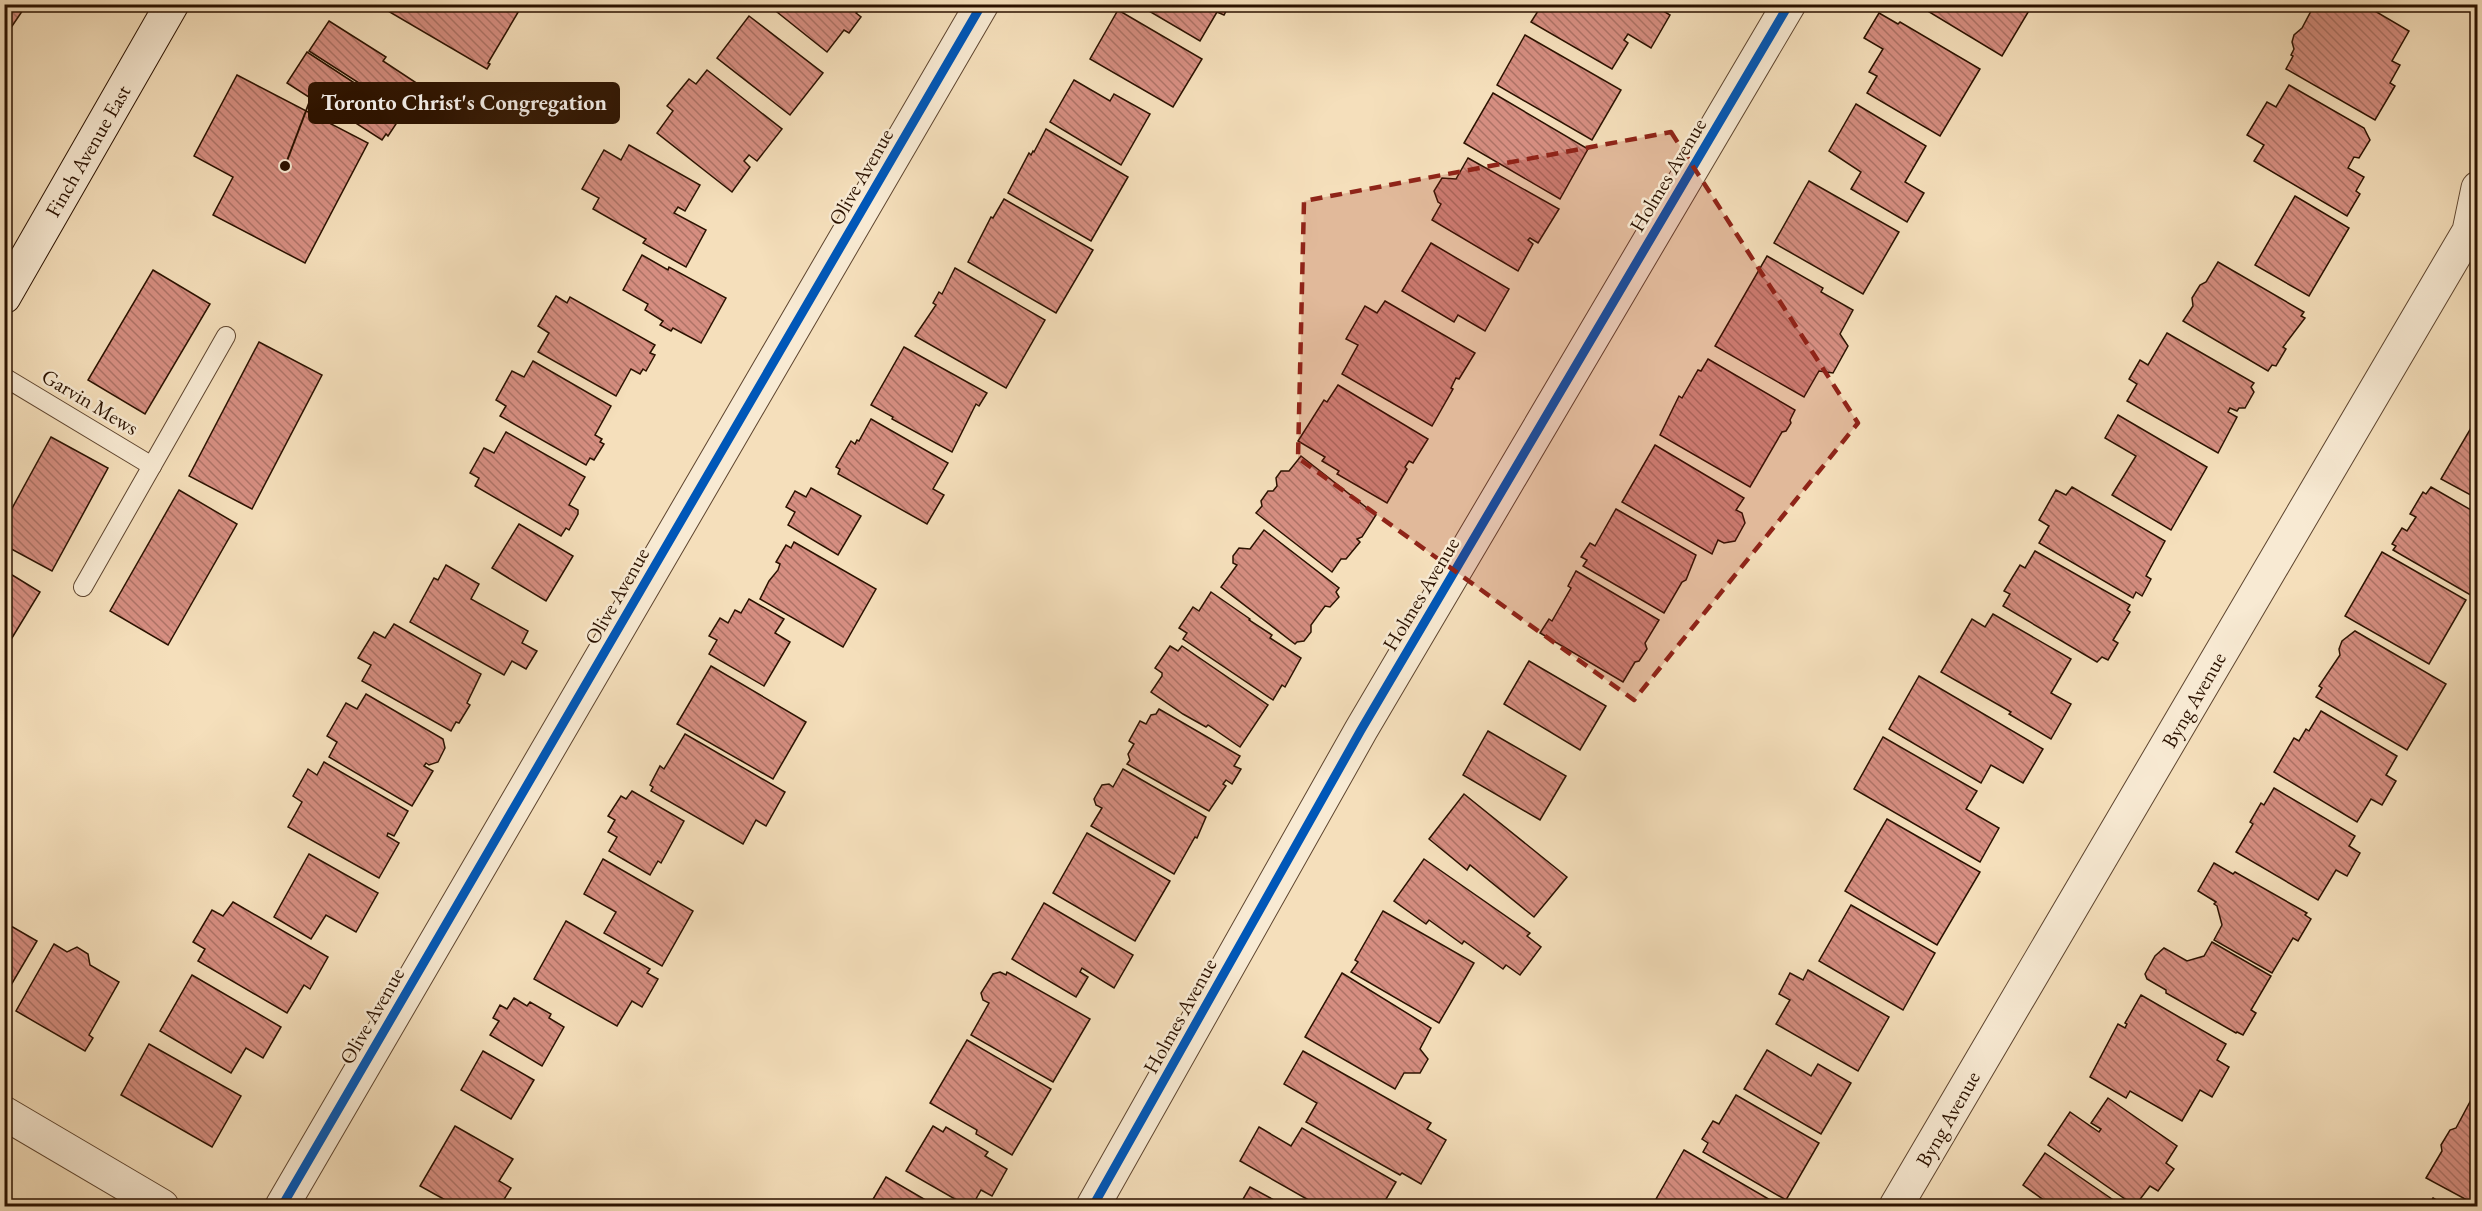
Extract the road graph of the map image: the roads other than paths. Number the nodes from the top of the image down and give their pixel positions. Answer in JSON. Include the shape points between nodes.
{"nodes":[{"id":1,"x":172,"y":4,"type":"edge"},
{"id":2,"x":982,"y":4,"type":"edge"},
{"id":3,"x":1790,"y":4,"type":"edge"},
{"id":4,"x":2478,"y":188,"type":"edge"},
{"id":5,"x":4,"y":297,"type":"edge"},
{"id":6,"x":226,"y":336,"type":"dead end"},
{"id":7,"x":4,"y":377,"type":"edge"},
{"id":8,"x":152,"y":466,"type":"junction"},
{"id":9,"x":83,"y":586,"type":"dead end"},
{"id":10,"x":4,"y":1113,"type":"edge"},
{"id":11,"x":162,"y":1206,"type":"edge"},
{"id":12,"x":282,"y":1206,"type":"edge"},
{"id":13,"x":1093,"y":1206,"type":"edge"},
{"id":14,"x":1896,"y":1206,"type":"edge"}],
"edges":[{"from":1,"to":5,"type":"street","name":"Finch Avenue East"},
{"from":2,"to":12,"type":"street","name":"Olive Avenue"},
{"from":3,"to":13,"type":"street","name":"Holmes Avenue","via":[[1361,730]]},
{"from":4,"to":14,"type":"street","name":"Byng Avenue","via":[[2469,231]]},
{"from":6,"to":8,"type":"lane","name":"Garvin Mews"},
{"from":7,"to":8,"type":"lane","name":"Garvin Mews"},
{"from":8,"to":9,"type":"lane","name":"Garvin Mews"},
{"from":10,"to":11,"type":"street"}]}
